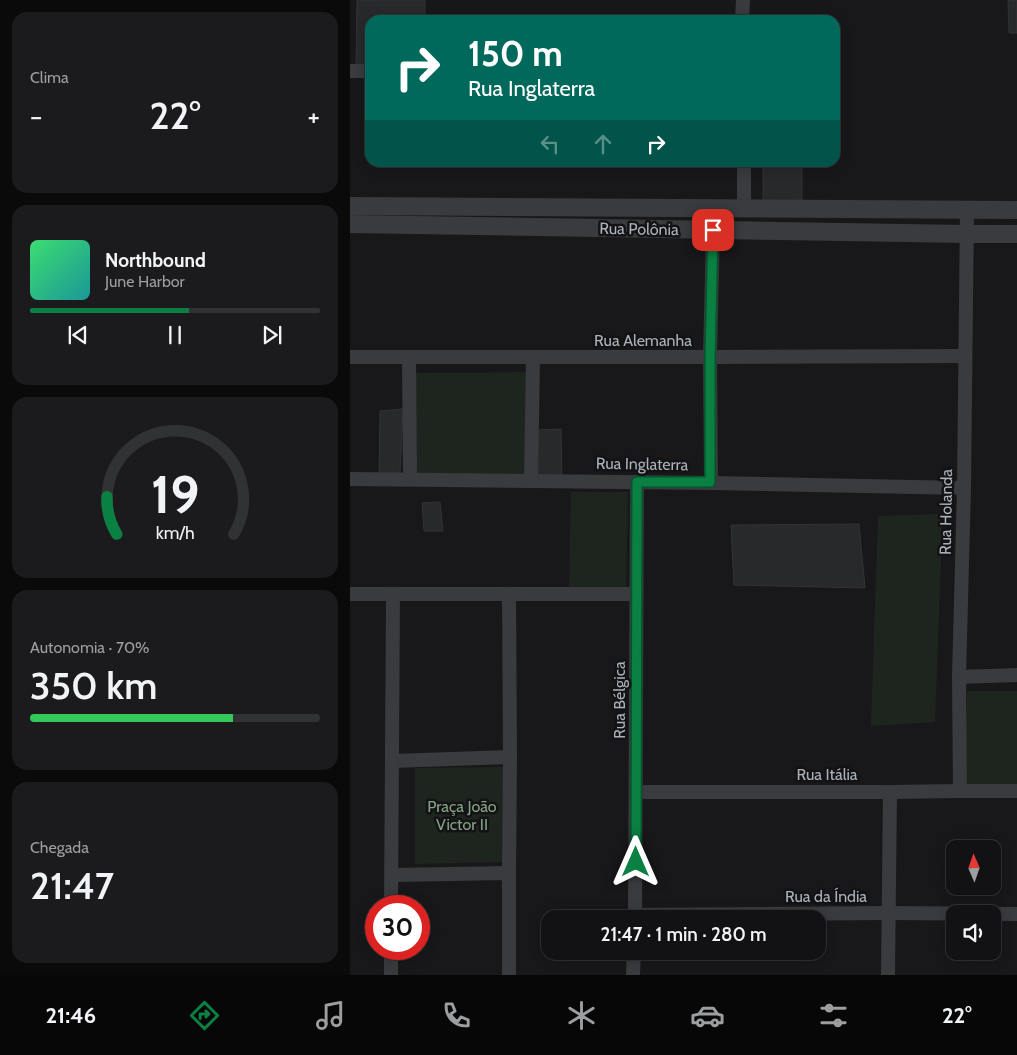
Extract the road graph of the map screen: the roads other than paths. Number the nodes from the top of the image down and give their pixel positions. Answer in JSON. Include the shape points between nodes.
{"nodes":[{"id":1,"x":742,"y":0,"type":"edge"},
{"id":2,"x":742,"y":15,"type":"edge"},
{"id":3,"x":350,"y":71,"type":"edge"},
{"id":4,"x":365,"y":71,"type":"edge"},
{"id":5,"x":744,"y":167,"type":"edge"},
{"id":6,"x":350,"y":206,"type":"edge"},
{"id":7,"x":744,"y":208,"type":"junction"},
{"id":8,"x":967,"y":209,"type":"junction"},
{"id":9,"x":1017,"y":210,"type":"edge"},
{"id":10,"x":350,"y":224,"type":"edge"},
{"id":11,"x":713,"y":230,"type":"junction"},
{"id":12,"x":967,"y":234,"type":"junction"},
{"id":13,"x":1017,"y":234,"type":"edge"},
{"id":14,"x":965,"y":356,"type":"junction"},
{"id":15,"x":350,"y":357,"type":"edge"},
{"id":16,"x":409,"y":357,"type":"junction"},
{"id":17,"x":532,"y":357,"type":"junction"},
{"id":18,"x":710,"y":358,"type":"junction"},
{"id":19,"x":350,"y":479,"type":"edge"},
{"id":20,"x":410,"y":479,"type":"junction"},
{"id":21,"x":531,"y":480,"type":"junction"},
{"id":22,"x":637,"y":482,"type":"junction"},
{"id":23,"x":710,"y":482,"type":"junction"},
{"id":24,"x":964,"y":488,"type":"junction"},
{"id":25,"x":350,"y":594,"type":"edge"},
{"id":26,"x":393,"y":594,"type":"junction"},
{"id":27,"x":509,"y":594,"type":"junction"},
{"id":28,"x":636,"y":594,"type":"junction"},
{"id":29,"x":1017,"y":675,"type":"edge"},
{"id":30,"x":959,"y":677,"type":"junction"},
{"id":31,"x":510,"y":757,"type":"junction"},
{"id":32,"x":392,"y":761,"type":"junction"},
{"id":33,"x":960,"y":790,"type":"junction"},
{"id":34,"x":1017,"y":791,"type":"edge"},
{"id":35,"x":636,"y":792,"type":"junction"},
{"id":36,"x":890,"y":792,"type":"junction"},
{"id":37,"x":508,"y":873,"type":"junction"},
{"id":38,"x":392,"y":875,"type":"junction"},
{"id":39,"x":391,"y":895,"type":"edge"},
{"id":40,"x":635,"y":910,"type":"edge"},
{"id":41,"x":888,"y":913,"type":"junction"},
{"id":42,"x":826,"y":914,"type":"edge"},
{"id":43,"x":1017,"y":914,"type":"edge"},
{"id":44,"x":391,"y":960,"type":"edge"},
{"id":45,"x":634,"y":960,"type":"edge"},
{"id":46,"x":391,"y":975,"type":"edge"},
{"id":47,"x":509,"y":975,"type":"edge"},
{"id":48,"x":633,"y":975,"type":"edge"},
{"id":49,"x":888,"y":975,"type":"edge"}],
"edges":[{"from":1,"to":2,"type":"street"},
{"from":3,"to":4,"type":"street"},
{"from":5,"to":7,"type":"street"},
{"from":6,"to":7,"type":"street","name":"Rua Polônia"},
{"from":7,"to":8,"type":"street","name":"Rua Polônia"},
{"from":8,"to":9,"type":"street","name":"Rua Polônia"},
{"from":8,"to":12,"type":"street","name":"Rua Holanda"},
{"from":10,"to":11,"type":"street","name":"Rua Polônia"},
{"from":11,"to":12,"type":"street","name":"Rua Polônia"},
{"from":11,"to":18,"type":"street"},
{"from":12,"to":13,"type":"street","name":"Rua Polônia"},
{"from":12,"to":14,"type":"street","name":"Rua Holanda"},
{"from":14,"to":18,"type":"street","name":"Rua Alemanha"},
{"from":14,"to":24,"type":"street","name":"Rua Holanda"},
{"from":15,"to":16,"type":"street","name":"Rua Alemanha"},
{"from":16,"to":17,"type":"street","name":"Rua Alemanha"},
{"from":16,"to":20,"type":"street"},
{"from":17,"to":18,"type":"street","name":"Rua Alemanha"},
{"from":17,"to":21,"type":"street"},
{"from":18,"to":23,"type":"street"},
{"from":19,"to":20,"type":"street","name":"Rua Inglaterra"},
{"from":20,"to":21,"type":"street","name":"Rua Inglaterra"},
{"from":21,"to":22,"type":"street","name":"Rua Inglaterra"},
{"from":22,"to":23,"type":"street","name":"Rua Inglaterra"},
{"from":22,"to":28,"type":"street","name":"Rua Bélgica"},
{"from":23,"to":24,"type":"street","name":"Rua Inglaterra"},
{"from":24,"to":30,"type":"street","name":"Rua Holanda"},
{"from":25,"to":26,"type":"street"},
{"from":26,"to":27,"type":"street"},
{"from":26,"to":32,"type":"street"},
{"from":27,"to":28,"type":"street"},
{"from":27,"to":31,"type":"street"},
{"from":28,"to":35,"type":"street","name":"Rua Bélgica"},
{"from":29,"to":30,"type":"street"},
{"from":30,"to":33,"type":"street","name":"Rua Holanda"},
{"from":31,"to":32,"type":"street"},
{"from":31,"to":37,"type":"street"},
{"from":32,"to":38,"type":"street"},
{"from":33,"to":34,"type":"street","name":"Rua Itália"},
{"from":33,"to":36,"type":"street","name":"Rua Itália"},
{"from":35,"to":36,"type":"street","name":"Rua Itália"},
{"from":35,"to":40,"type":"street","name":"Rua Bélgica"},
{"from":36,"to":41,"type":"street"},
{"from":37,"to":38,"type":"street"},
{"from":37,"to":47,"type":"street"},
{"from":38,"to":39,"type":"street"},
{"from":41,"to":42,"type":"street","name":"Rua da Índia"},
{"from":41,"to":43,"type":"street","name":"Rua da Índia"},
{"from":41,"to":49,"type":"street"},
{"from":44,"to":46,"type":"street"},
{"from":45,"to":48,"type":"street"}]}
